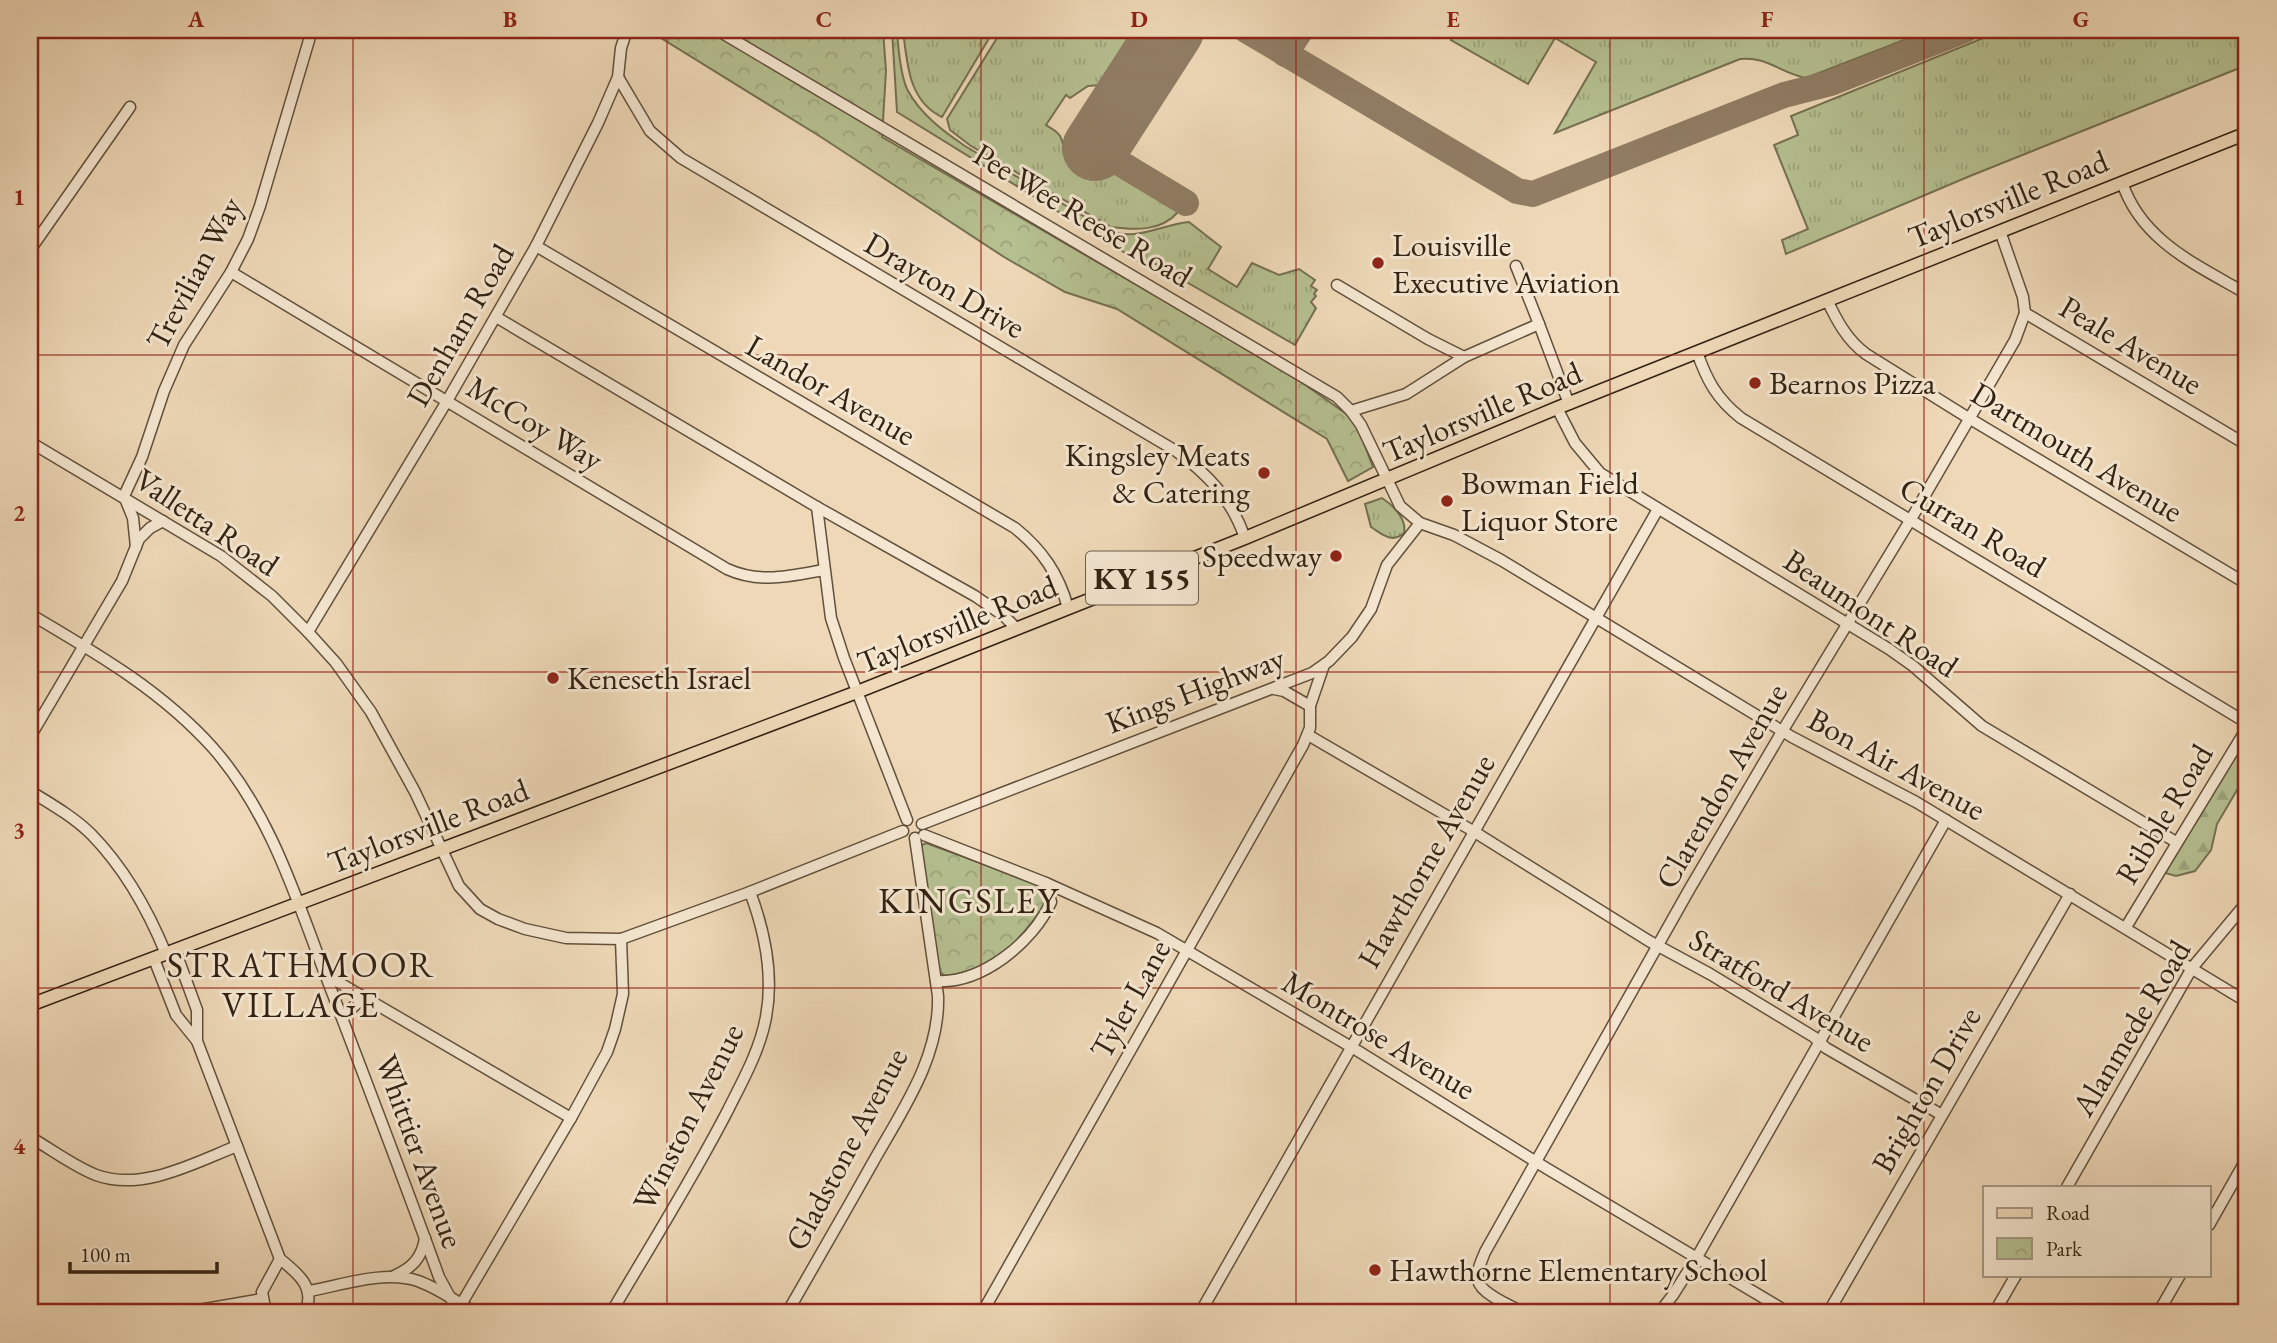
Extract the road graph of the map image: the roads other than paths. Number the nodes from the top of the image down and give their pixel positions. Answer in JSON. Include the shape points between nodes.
{"nodes":[{"id":1,"x":312,"y":30,"type":"edge"},
{"id":2,"x":627,"y":30,"type":"edge"},
{"id":3,"x":717,"y":30,"type":"edge"},
{"id":4,"x":618,"y":77,"type":"junction"},
{"id":5,"x":130,"y":107,"type":"dead end"},
{"id":6,"x":2247,"y":133,"type":"edge"},
{"id":7,"x":2122,"y":182,"type":"junction"},
{"id":8,"x":2000,"y":231,"type":"junction"},
{"id":9,"x":536,"y":246,"type":"junction"},
{"id":10,"x":30,"y":250,"type":"edge"},
{"id":11,"x":1516,"y":266,"type":"dead end"},
{"id":12,"x":231,"y":272,"type":"junction"},
{"id":13,"x":1338,"y":285,"type":"dead end"},
{"id":14,"x":2247,"y":295,"type":"edge"},
{"id":15,"x":1828,"y":300,"type":"junction"},
{"id":16,"x":2025,"y":313,"type":"junction"},
{"id":17,"x":496,"y":317,"type":"junction"},
{"id":18,"x":1539,"y":324,"type":"junction"},
{"id":19,"x":1698,"y":352,"type":"junction"},
{"id":20,"x":1464,"y":357,"type":"junction"},
{"id":21,"x":447,"y":401,"type":"junction"},
{"id":22,"x":1563,"y":406,"type":"junction"},
{"id":23,"x":1351,"y":411,"type":"junction"},
{"id":24,"x":1969,"y":419,"type":"junction"},
{"id":25,"x":30,"y":442,"type":"edge"},
{"id":26,"x":2247,"y":445,"type":"edge"},
{"id":27,"x":1388,"y":479,"type":"junction"},
{"id":28,"x":124,"y":496,"type":"junction"},
{"id":29,"x":817,"y":508,"type":"junction"},
{"id":30,"x":1658,"y":509,"type":"junction"},
{"id":31,"x":1911,"y":520,"type":"junction"},
{"id":32,"x":163,"y":521,"type":"junction"},
{"id":33,"x":1420,"y":523,"type":"junction"},
{"id":34,"x":1245,"y":538,"type":"junction"},
{"id":35,"x":136,"y":547,"type":"junction"},
{"id":36,"x":824,"y":570,"type":"junction"},
{"id":37,"x":2247,"y":584,"type":"edge"},
{"id":38,"x":1068,"y":608,"type":"junction"},
{"id":39,"x":30,"y":614,"type":"edge"},
{"id":40,"x":1596,"y":616,"type":"junction"},
{"id":41,"x":1847,"y":623,"type":"junction"},
{"id":42,"x":1016,"y":628,"type":"junction"},
{"id":43,"x":308,"y":632,"type":"junction"},
{"id":44,"x":83,"y":646,"type":"junction"},
{"id":45,"x":1324,"y":664,"type":"junction"},
{"id":46,"x":1271,"y":689,"type":"junction"},
{"id":47,"x":858,"y":692,"type":"junction"},
{"id":48,"x":1310,"y":706,"type":"junction"},
{"id":49,"x":2247,"y":726,"type":"edge"},
{"id":50,"x":1783,"y":730,"type":"junction"},
{"id":51,"x":1308,"y":735,"type":"junction"},
{"id":52,"x":30,"y":737,"type":"edge"},
{"id":53,"x":30,"y":791,"type":"edge"},
{"id":54,"x":907,"y":820,"type":"junction"},
{"id":55,"x":1946,"y":820,"type":"junction"},
{"id":56,"x":903,"y":831,"type":"junction"},
{"id":57,"x":1474,"y":831,"type":"junction"},
{"id":58,"x":920,"y":832,"type":"junction"},
{"id":59,"x":2176,"y":842,"type":"junction"},
{"id":60,"x":441,"y":850,"type":"junction"},
{"id":61,"x":1046,"y":883,"type":"junction"},
{"id":62,"x":750,"y":892,"type":"junction"},
{"id":63,"x":1071,"y":893,"type":"junction"},
{"id":64,"x":2070,"y":894,"type":"junction"},
{"id":65,"x":1051,"y":902,"type":"junction"},
{"id":66,"x":2247,"y":902,"type":"edge"},
{"id":67,"x":299,"y":903,"type":"junction"},
{"id":68,"x":2126,"y":927,"type":"junction"},
{"id":69,"x":621,"y":939,"type":"junction"},
{"id":70,"x":1659,"y":946,"type":"junction"},
{"id":71,"x":1187,"y":950,"type":"junction"},
{"id":72,"x":165,"y":954,"type":"junction"},
{"id":73,"x":2192,"y":968,"type":"junction"},
{"id":74,"x":326,"y":975,"type":"junction"},
{"id":75,"x":936,"y":981,"type":"junction"},
{"id":76,"x":363,"y":998,"type":"junction"},
{"id":77,"x":2247,"y":1002,"type":"edge"},
{"id":78,"x":30,"y":1005,"type":"edge"},
{"id":79,"x":342,"y":1017,"type":"junction"},
{"id":80,"x":197,"y":1041,"type":"junction"},
{"id":81,"x":1819,"y":1041,"type":"junction"},
{"id":82,"x":1350,"y":1047,"type":"junction"},
{"id":83,"x":1942,"y":1115,"type":"junction"},
{"id":84,"x":571,"y":1118,"type":"junction"},
{"id":85,"x":30,"y":1137,"type":"edge"},
{"id":86,"x":237,"y":1146,"type":"junction"},
{"id":87,"x":2247,"y":1158,"type":"edge"},
{"id":88,"x":1536,"y":1161,"type":"junction"},
{"id":89,"x":2068,"y":1186,"type":"edge"},
{"id":90,"x":2210,"y":1223,"type":"edge"},
{"id":91,"x":425,"y":1238,"type":"junction"},
{"id":92,"x":1697,"y":1257,"type":"junction"},
{"id":93,"x":281,"y":1259,"type":"junction"},
{"id":94,"x":394,"y":1276,"type":"junction"},
{"id":95,"x":2015,"y":1276,"type":"edge"},
{"id":96,"x":2179,"y":1276,"type":"edge"},
{"id":97,"x":309,"y":1291,"type":"junction"},
{"id":98,"x":262,"y":1299,"type":"junction"},
{"id":99,"x":456,"y":1306,"type":"edge"},
{"id":100,"x":182,"y":1313,"type":"edge"},
{"id":101,"x":266,"y":1313,"type":"edge"},
{"id":102,"x":305,"y":1313,"type":"edge"},
{"id":103,"x":475,"y":1313,"type":"edge"},
{"id":104,"x":611,"y":1313,"type":"edge"},
{"id":105,"x":787,"y":1313,"type":"edge"},
{"id":106,"x":982,"y":1313,"type":"edge"},
{"id":107,"x":1200,"y":1313,"type":"edge"},
{"id":108,"x":1525,"y":1313,"type":"edge"},
{"id":109,"x":1659,"y":1313,"type":"edge"},
{"id":110,"x":1789,"y":1313,"type":"edge"},
{"id":111,"x":1829,"y":1313,"type":"edge"},
{"id":112,"x":1994,"y":1313,"type":"edge"},
{"id":113,"x":2158,"y":1313,"type":"edge"}],
"edges":[{"from":1,"to":12,"type":"street","name":"Trevilian Way","via":[[260,206]]},
{"from":2,"to":4,"type":"street","name":"Denham Road"},
{"from":3,"to":23,"type":"street","name":"Pee Wee Reese Road","via":[[1337,397]]},
{"from":4,"to":9,"type":"street","name":"Denham Road"},
{"from":4,"to":34,"type":"street","name":"Drayton Drive","via":[[650,131],[681,158],[1198,466],[1223,495]]},
{"from":5,"to":10,"type":"street"},
{"from":6,"to":7,"type":"main road","name":"Taylorsville Road","number":"KY 155"},
{"from":7,"to":8,"type":"main road","name":"Taylorsville Road","number":"KY 155"},
{"from":7,"to":14,"type":"street","via":[[2142,222],[2161,242]]},
{"from":8,"to":15,"type":"main road","name":"Taylorsville Road","number":"KY 155"},
{"from":8,"to":16,"type":"street","name":"Peale Avenue"},
{"from":9,"to":17,"type":"street","name":"Denham Road"},
{"from":9,"to":38,"type":"street","name":"Landor Avenue","via":[[1015,528],[1047,559]]},
{"from":11,"to":18,"type":"street","name":"Beaumont Road"},
{"from":12,"to":21,"type":"street","name":"McCoy Way"},
{"from":12,"to":28,"type":"street","name":"Trevilian Way","via":[[178,356]]},
{"from":13,"to":20,"type":"street"},
{"from":15,"to":19,"type":"main road","name":"Taylorsville Road","number":"KY 155"},
{"from":15,"to":24,"type":"street","name":"Dartmouth Avenue","via":[[1856,346]]},
{"from":16,"to":24,"type":"street","name":"Clarendon Avenue","via":[[2002,366]]},
{"from":16,"to":26,"type":"street","name":"Peale Avenue"},
{"from":17,"to":21,"type":"street","name":"Denham Road"},
{"from":17,"to":29,"type":"street"},
{"from":18,"to":20,"type":"street"},
{"from":18,"to":22,"type":"street","name":"Beaumont Road"},
{"from":19,"to":22,"type":"main road","name":"Taylorsville Road","number":"KY 155"},
{"from":19,"to":31,"type":"street","name":"Curran Road","via":[[1708,382],[1727,407]]},
{"from":20,"to":23,"type":"street","via":[[1406,394]]},
{"from":21,"to":36,"type":"street","name":"McCoy Way","via":[[736,573],[763,579]]},
{"from":21,"to":43,"type":"street","name":"Denham Road"},
{"from":22,"to":27,"type":"main road","name":"Taylorsville Road","number":"KY 155"},
{"from":22,"to":30,"type":"street","name":"Beaumont Road","via":[[1572,439],[1593,467]]},
{"from":23,"to":27,"type":"street","name":"Pee Wee Reese Road"},
{"from":24,"to":31,"type":"street","name":"Clarendon Avenue"},
{"from":24,"to":37,"type":"street","name":"Dartmouth Avenue"},
{"from":25,"to":28,"type":"street","name":"Valletta Road"},
{"from":27,"to":33,"type":"street","name":"Bon Air Avenue","via":[[1400,506]]},
{"from":27,"to":34,"type":"main road","name":"Taylorsville Road","number":"KY 155"},
{"from":28,"to":32,"type":"street","name":"Valletta Road"},
{"from":28,"to":35,"type":"street","via":[[133,518]]},
{"from":29,"to":36,"type":"street"},
{"from":29,"to":42,"type":"street","via":[[975,596]]},
{"from":30,"to":40,"type":"street","name":"Hawthorne Avenue"},
{"from":30,"to":41,"type":"street","name":"Beaumont Road"},
{"from":31,"to":41,"type":"street","name":"Clarendon Avenue"},
{"from":31,"to":49,"type":"street","name":"Curran Road"},
{"from":32,"to":35,"type":"street","via":[[144,533]]},
{"from":32,"to":43,"type":"street","name":"Valletta Road","via":[[241,571]]},
{"from":33,"to":40,"type":"street","name":"Bon Air Avenue","via":[[1465,540]]},
{"from":33,"to":45,"type":"street","name":"Kings Highway","via":[[1387,565],[1362,623]]},
{"from":34,"to":38,"type":"main road","name":"Taylorsville Road","number":"KY 155"},
{"from":35,"to":44,"type":"street","via":[[122,581]]},
{"from":36,"to":47,"type":"street","via":[[831,618]]},
{"from":38,"to":42,"type":"main road","name":"Taylorsville Road","number":"KY 155"},
{"from":39,"to":44,"type":"street","name":"Whittier Avenue"},
{"from":40,"to":50,"type":"street","name":"Bon Air Avenue"},
{"from":40,"to":57,"type":"street","name":"Hawthorne Avenue"},
{"from":41,"to":50,"type":"street","name":"Clarendon Avenue"},
{"from":41,"to":59,"type":"street","name":"Beaumont Road","via":[[1913,666],[1982,726]]},
{"from":42,"to":47,"type":"main road","name":"Taylorsville Road","number":"KY 155"},
{"from":43,"to":60,"type":"street","name":"Valletta Road","via":[[371,712]]},
{"from":44,"to":52,"type":"street"},
{"from":44,"to":67,"type":"street","name":"Whittier Avenue","via":[[171,705],[220,756],[259,811]]},
{"from":45,"to":46,"type":"street","name":"Kings Highway"},
{"from":45,"to":48,"type":"street","name":"Tyler Lane"},
{"from":46,"to":48,"type":"street"},
{"from":46,"to":58,"type":"street","name":"Kings Highway"},
{"from":47,"to":54,"type":"street"},
{"from":47,"to":60,"type":"main road","name":"Taylorsville Road","number":"KY 155"},
{"from":48,"to":51,"type":"street","name":"Tyler Lane"},
{"from":49,"to":59,"type":"street","name":"Ribble Road"},
{"from":50,"to":55,"type":"street","name":"Bon Air Avenue"},
{"from":50,"to":70,"type":"street","name":"Clarendon Avenue"},
{"from":51,"to":57,"type":"street","name":"Stratford Avenue"},
{"from":51,"to":71,"type":"street","name":"Tyler Lane"},
{"from":53,"to":72,"type":"street","via":[[69,816],[108,854],[148,913]]},
{"from":54,"to":56,"type":"street"},
{"from":54,"to":58,"type":"street"},
{"from":55,"to":64,"type":"street","name":"Bon Air Avenue"},
{"from":55,"to":81,"type":"street"},
{"from":56,"to":58,"type":"street"},
{"from":56,"to":62,"type":"street"},
{"from":57,"to":70,"type":"street","name":"Stratford Avenue"},
{"from":57,"to":82,"type":"street","name":"Hawthorne Avenue"},
{"from":58,"to":61,"type":"street","name":"Montrose Avenue"},
{"from":58,"to":75,"type":"street","name":"Gladstone Avenue"},
{"from":59,"to":68,"type":"street","name":"Ribble Road"},
{"from":60,"to":67,"type":"main road","name":"Taylorsville Road","number":"KY 155"},
{"from":60,"to":69,"type":"street","via":[[466,895],[498,919],[566,938]]},
{"from":61,"to":63,"type":"street","name":"Montrose Avenue"},
{"from":61,"to":65,"type":"street"},
{"from":62,"to":69,"type":"street"},
{"from":62,"to":104,"type":"street","name":"Winston Avenue","via":[[762,926],[768,968],[762,1035],[711,1143]]},
{"from":63,"to":65,"type":"street"},
{"from":63,"to":71,"type":"street","name":"Montrose Avenue"},
{"from":64,"to":68,"type":"street","name":"Bon Air Avenue"},
{"from":64,"to":83,"type":"street","name":"Brighton Drive"},
{"from":65,"to":75,"type":"street","via":[[1032,933],[1007,955],[965,977]]},
{"from":66,"to":73,"type":"street","name":"Alanmede Road"},
{"from":67,"to":72,"type":"main road","name":"Taylorsville Road","number":"KY 155"},
{"from":67,"to":74,"type":"street","name":"Whittier Avenue"},
{"from":68,"to":73,"type":"street","name":"Bon Air Avenue"},
{"from":69,"to":84,"type":"street","via":[[623,994],[615,1029]]},
{"from":70,"to":81,"type":"street","name":"Stratford Avenue"},
{"from":70,"to":88,"type":"street","name":"Clarendon Avenue"},
{"from":71,"to":82,"type":"street","name":"Montrose Avenue"},
{"from":71,"to":106,"type":"street","name":"Tyler Lane"},
{"from":72,"to":78,"type":"main road","name":"Taylorsville Road","number":"KY 155"},
{"from":72,"to":80,"type":"street","via":[[175,1012]]},
{"from":72,"to":80,"type":"street","via":[[197,1010]]},
{"from":73,"to":77,"type":"street","name":"Bon Air Avenue"},
{"from":73,"to":89,"type":"street","name":"Alanmede Road"},
{"from":74,"to":76,"type":"street"},
{"from":74,"to":79,"type":"street","name":"Whittier Avenue"},
{"from":75,"to":105,"type":"street","name":"Gladstone Avenue","via":[[934,1036],[918,1080]]},
{"from":76,"to":79,"type":"street"},
{"from":76,"to":84,"type":"street"},
{"from":79,"to":91,"type":"street","name":"Whittier Avenue"},
{"from":80,"to":86,"type":"street"},
{"from":81,"to":83,"type":"street","name":"Stratford Avenue"},
{"from":81,"to":92,"type":"street"},
{"from":82,"to":88,"type":"street","name":"Montrose Avenue"},
{"from":82,"to":107,"type":"street","name":"Hawthorne Avenue"},
{"from":83,"to":111,"type":"street","name":"Brighton Drive"},
{"from":84,"to":99,"type":"street"},
{"from":85,"to":86,"type":"street","via":[[97,1175],[123,1180],[159,1175]]},
{"from":86,"to":93,"type":"street"},
{"from":87,"to":90,"type":"street"},
{"from":88,"to":92,"type":"street","name":"Montrose Avenue"},
{"from":88,"to":108,"type":"street","name":"Clarendon Avenue","via":[[1485,1252],[1477,1277],[1483,1290]]},
{"from":91,"to":94,"type":"street","via":[[415,1263]]},
{"from":91,"to":99,"type":"street","name":"Whittier Avenue"},
{"from":92,"to":109,"type":"street"},
{"from":92,"to":110,"type":"street","name":"Montrose Avenue"},
{"from":93,"to":97,"type":"street","via":[[298,1273]]},
{"from":93,"to":98,"type":"street","via":[[264,1286]]},
{"from":94,"to":97,"type":"street"},
{"from":94,"to":99,"type":"street","via":[[416,1281]]},
{"from":95,"to":112,"type":"street"},
{"from":96,"to":113,"type":"street"},
{"from":97,"to":102,"type":"street"},
{"from":98,"to":100,"type":"street"},
{"from":98,"to":101,"type":"street"},
{"from":99,"to":103,"type":"street"}]}
